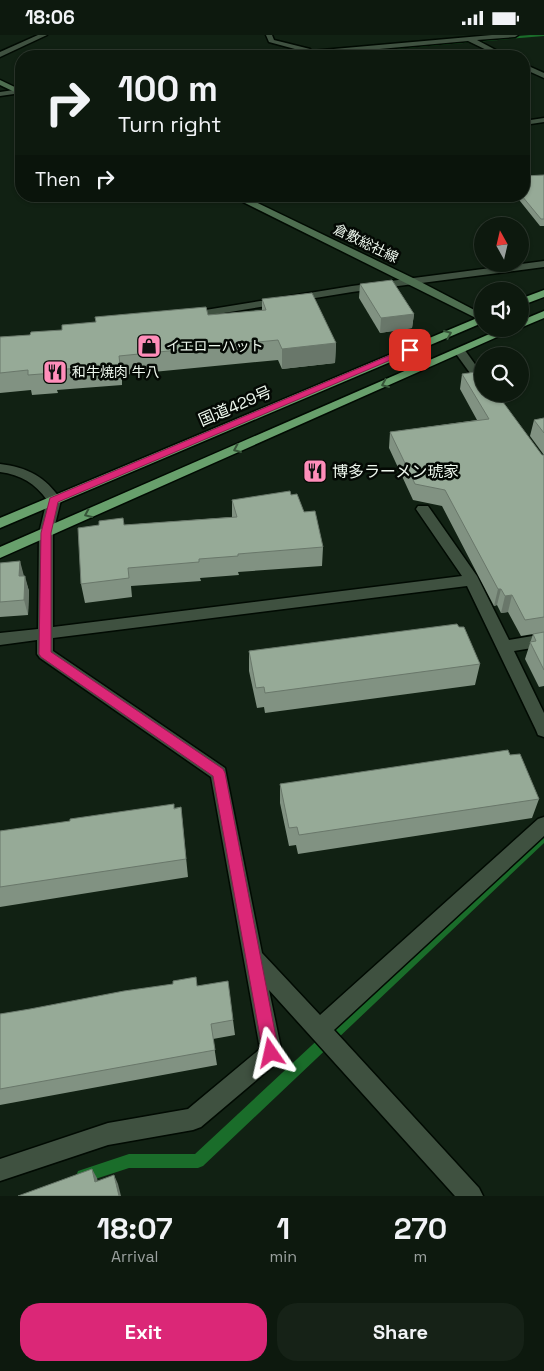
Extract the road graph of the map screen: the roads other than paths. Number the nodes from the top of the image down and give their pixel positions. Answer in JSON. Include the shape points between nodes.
{"nodes":[{"id":1,"x":44,"y":35,"type":"edge"},
{"id":2,"x":269,"y":35,"type":"edge"},
{"id":3,"x":515,"y":35,"type":"edge"},
{"id":4,"x":469,"y":39,"type":"edge"},
{"id":5,"x":307,"y":50,"type":"edge"},
{"id":6,"x":339,"y":50,"type":"edge"},
{"id":7,"x":492,"y":50,"type":"edge"},
{"id":8,"x":0,"y":55,"type":"edge"},
{"id":9,"x":530,"y":69,"type":"edge"},
{"id":10,"x":544,"y":75,"type":"edge"},
{"id":11,"x":0,"y":82,"type":"edge"},
{"id":12,"x":15,"y":90,"type":"edge"},
{"id":13,"x":15,"y":92,"type":"edge"},
{"id":14,"x":0,"y":94,"type":"edge"},
{"id":15,"x":544,"y":120,"type":"edge"},
{"id":16,"x":530,"y":122,"type":"edge"},
{"id":17,"x":247,"y":202,"type":"edge"},
{"id":18,"x":544,"y":264,"type":"edge"},
{"id":19,"x":410,"y":281,"type":"junction"},
{"id":20,"x":544,"y":293,"type":"edge"},
{"id":21,"x":529,"y":299,"type":"edge"},
{"id":22,"x":544,"y":314,"type":"edge"},
{"id":23,"x":474,"y":315,"type":"edge"},
{"id":24,"x":176,"y":318,"type":"edge"},
{"id":25,"x":529,"y":320,"type":"edge"},
{"id":26,"x":474,"y":322,"type":"edge"},
{"id":27,"x":491,"y":337,"type":"edge"},
{"id":28,"x":460,"y":351,"type":"junction"},
{"id":29,"x":474,"y":371,"type":"edge"},
{"id":30,"x":0,"y":468,"type":"edge"},
{"id":31,"x":54,"y":500,"type":"junction"},
{"id":32,"x":423,"y":509,"type":"dead end"},
{"id":33,"x":0,"y":523,"type":"edge"},
{"id":34,"x":46,"y":533,"type":"junction"},
{"id":35,"x":0,"y":553,"type":"edge"},
{"id":36,"x":472,"y":579,"type":"junction"},
{"id":37,"x":45,"y":635,"type":"junction"},
{"id":38,"x":0,"y":639,"type":"edge"},
{"id":39,"x":544,"y":640,"type":"edge"},
{"id":40,"x":504,"y":647,"type":"junction"},
{"id":41,"x":544,"y":730,"type":"edge"},
{"id":42,"x":544,"y":825,"type":"edge"},
{"id":43,"x":253,"y":957,"type":"junction"},
{"id":44,"x":325,"y":1035,"type":"junction"},
{"id":45,"x":0,"y":1170,"type":"edge"},
{"id":46,"x":471,"y":1196,"type":"edge"}],
"edges":[{"from":1,"to":8,"type":"street"},
{"from":2,"to":5,"type":"street","via":[[271,41]]},
{"from":3,"to":4,"type":"street"},
{"from":4,"to":6,"type":"street"},
{"from":4,"to":7,"type":"street"},
{"from":9,"to":10,"type":"street"},
{"from":11,"to":12,"type":"main road"},
{"from":13,"to":14,"type":"street"},
{"from":15,"to":16,"type":"street"},
{"from":17,"to":19,"type":"main road","name":"倉敷総社線"},
{"from":18,"to":19,"type":"street"},
{"from":19,"to":23,"type":"main road","name":"倉敷総社線"},
{"from":19,"to":24,"type":"street"},
{"from":20,"to":21,"type":"highway"},
{"from":22,"to":25,"type":"highway"},
{"from":31,"to":26,"type":"highway","name":"国道429号","one_way":true},
{"from":27,"to":28,"type":"highway"},
{"from":28,"to":29,"type":"street"},
{"from":28,"to":34,"type":"highway","one_way":true},
{"from":30,"to":31,"type":"street","via":[[18,469],[44,485]]},
{"from":31,"to":33,"type":"highway","name":"国道429号"},
{"from":31,"to":34,"type":"street"},
{"from":32,"to":36,"type":"street"},
{"from":34,"to":35,"type":"highway"},
{"from":34,"to":37,"type":"street"},
{"from":36,"to":37,"type":"street"},
{"from":36,"to":40,"type":"street"},
{"from":37,"to":38,"type":"street"},
{"from":37,"to":43,"type":"street","via":[[45,654],[218,773]]},
{"from":39,"to":40,"type":"street"},
{"from":40,"to":41,"type":"street"},
{"from":42,"to":44,"type":"street"},
{"from":43,"to":44,"type":"street"},
{"from":43,"to":45,"type":"street","via":[[271,1053],[193,1119],[108,1134]]},
{"from":44,"to":46,"type":"street"}]}
